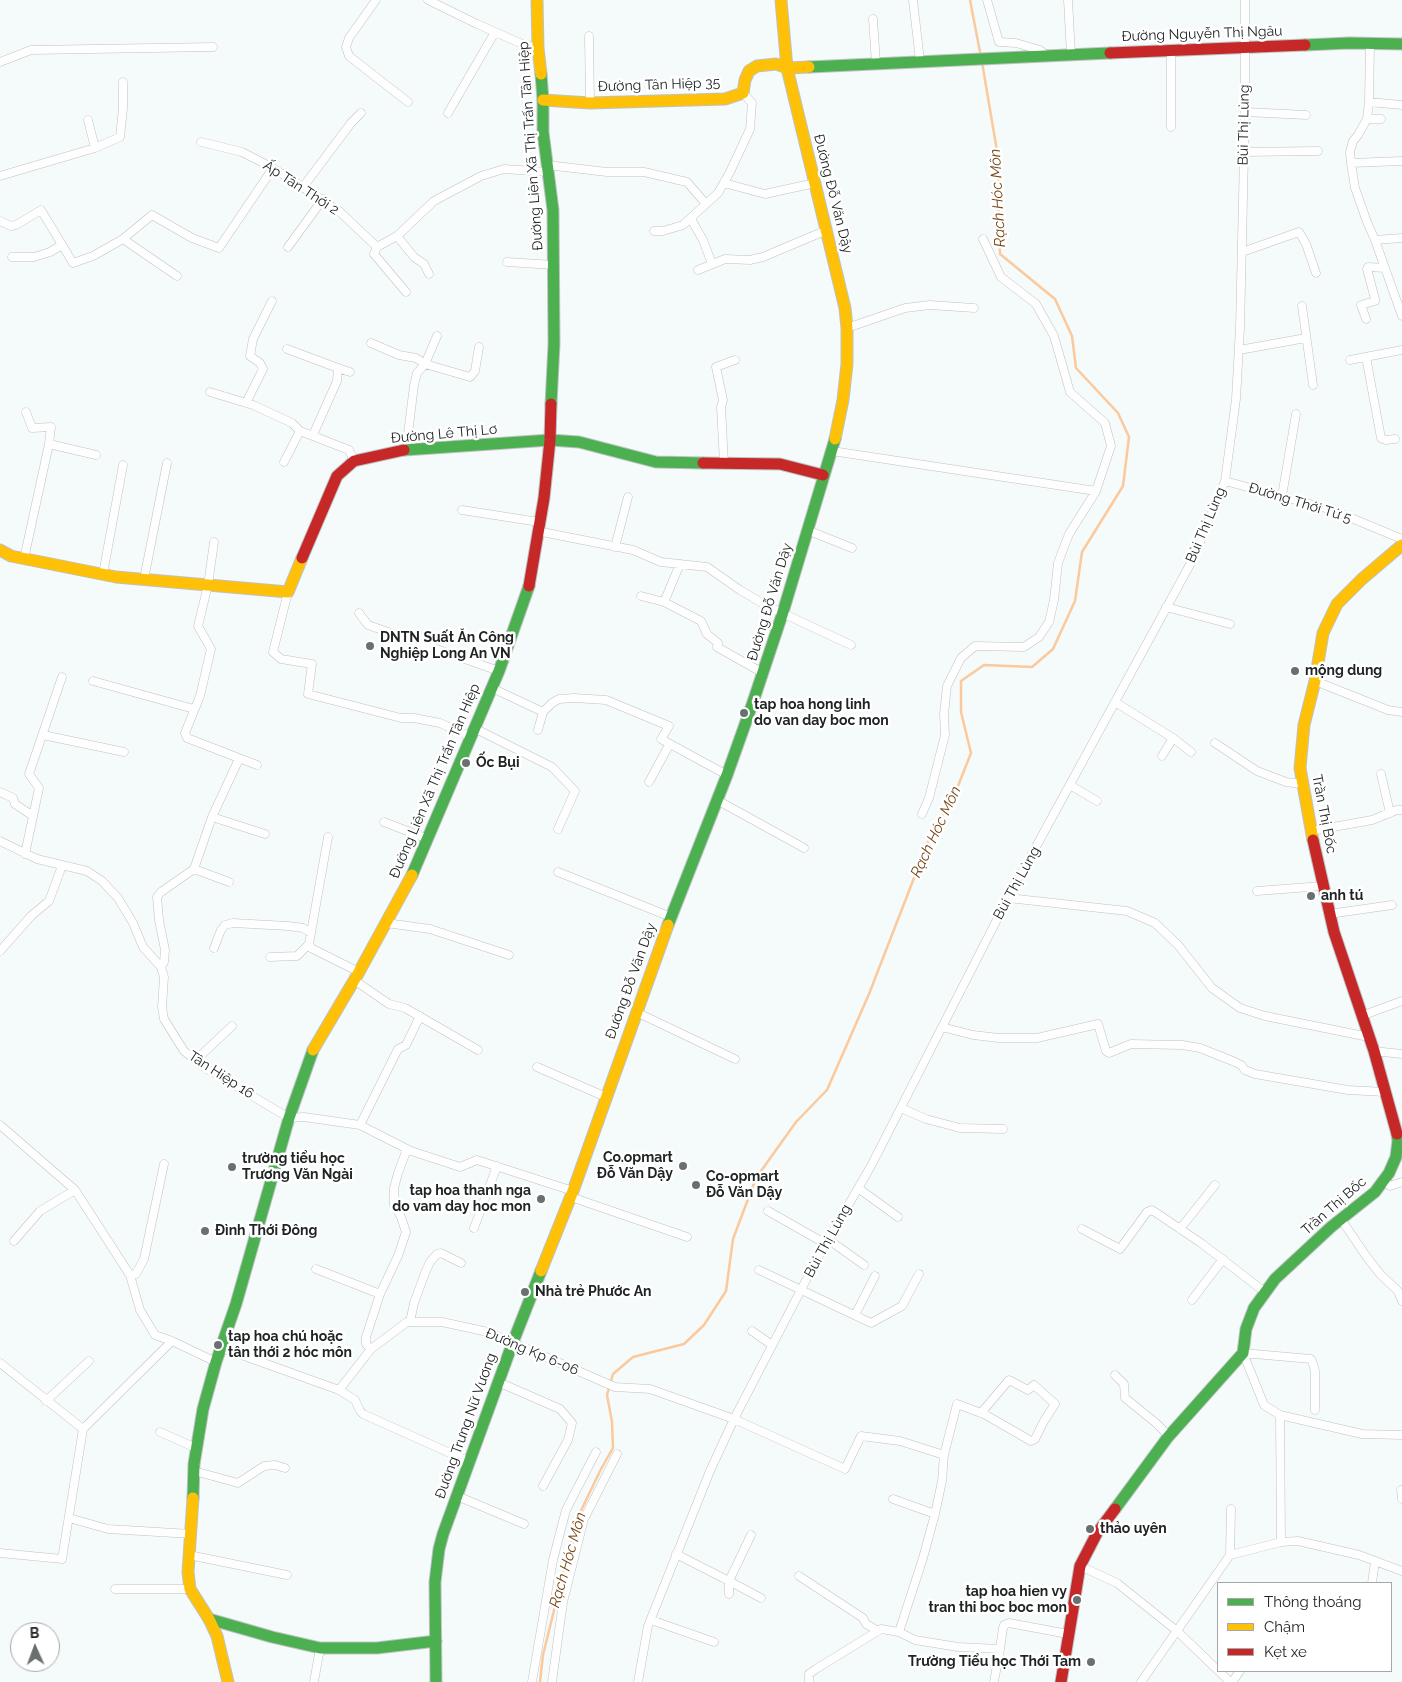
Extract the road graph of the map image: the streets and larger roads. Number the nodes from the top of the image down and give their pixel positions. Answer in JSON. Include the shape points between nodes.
{"nodes":[{"id":1,"x":376,"y":0,"type":"edge"},
{"id":2,"x":428,"y":0,"type":"edge"},
{"id":3,"x":537,"y":0,"type":"edge"},
{"id":4,"x":781,"y":0,"type":"edge"},
{"id":5,"x":913,"y":0,"type":"edge"},
{"id":6,"x":987,"y":0,"type":"edge"},
{"id":7,"x":1068,"y":0,"type":"edge"},
{"id":8,"x":1245,"y":0,"type":"edge"},
{"id":9,"x":873,"y":19,"type":"dead end"},
{"id":10,"x":495,"y":32,"type":"junction"},
{"id":11,"x":589,"y":36,"type":"dead end"},
{"id":12,"x":1370,"y":43,"type":"junction"},
{"id":13,"x":1402,"y":44,"type":"edge"},
{"id":14,"x":213,"y":47,"type":"dead end"},
{"id":15,"x":538,"y":48,"type":"junction"},
{"id":16,"x":1245,"y":48,"type":"junction"},
{"id":17,"x":1171,"y":50,"type":"junction"},
{"id":18,"x":1071,"y":54,"type":"junction"},
{"id":19,"x":1047,"y":56,"type":"junction"},
{"id":20,"x":920,"y":61,"type":"junction"},
{"id":21,"x":0,"y":62,"type":"edge"},
{"id":22,"x":876,"y":64,"type":"junction"},
{"id":23,"x":787,"y":68,"type":"junction"},
{"id":24,"x":122,"y":82,"type":"dead end"},
{"id":25,"x":743,"y":93,"type":"junction"},
{"id":26,"x":543,"y":100,"type":"junction"},
{"id":27,"x":408,"y":102,"type":"dead end"},
{"id":28,"x":1369,"y":102,"type":"junction"},
{"id":29,"x":590,"y":103,"type":"junction"},
{"id":30,"x":1402,"y":104,"type":"edge"},
{"id":31,"x":361,"y":112,"type":"dead end"},
{"id":32,"x":1245,"y":112,"type":"junction"},
{"id":33,"x":448,"y":113,"type":"dead end"},
{"id":34,"x":1306,"y":115,"type":"dead end"},
{"id":35,"x":1367,"y":119,"type":"junction"},
{"id":36,"x":88,"y":120,"type":"dead end"},
{"id":37,"x":1382,"y":120,"type":"dead end"},
{"id":38,"x":1170,"y":127,"type":"dead end"},
{"id":39,"x":200,"y":142,"type":"dead end"},
{"id":40,"x":95,"y":148,"type":"junction"},
{"id":41,"x":1318,"y":151,"type":"dead end"},
{"id":42,"x":1244,"y":152,"type":"junction"},
{"id":43,"x":1402,"y":161,"type":"edge"},
{"id":44,"x":1351,"y":164,"type":"junction"},
{"id":45,"x":273,"y":168,"type":"junction"},
{"id":46,"x":548,"y":169,"type":"junction"},
{"id":47,"x":0,"y":176,"type":"edge"},
{"id":48,"x":815,"y":183,"type":"junction"},
{"id":49,"x":724,"y":184,"type":"junction"},
{"id":50,"x":303,"y":187,"type":"junction"},
{"id":51,"x":323,"y":199,"type":"junction"},
{"id":52,"x":706,"y":204,"type":"junction"},
{"id":53,"x":691,"y":219,"type":"junction"},
{"id":54,"x":0,"y":221,"type":"edge"},
{"id":55,"x":827,"y":230,"type":"junction"},
{"id":56,"x":654,"y":231,"type":"dead end"},
{"id":57,"x":397,"y":236,"type":"junction"},
{"id":58,"x":1402,"y":238,"type":"edge"},
{"id":59,"x":123,"y":239,"type":"junction"},
{"id":60,"x":983,"y":239,"type":"dead end"},
{"id":61,"x":1375,"y":240,"type":"junction"},
{"id":62,"x":62,"y":245,"type":"junction"},
{"id":63,"x":288,"y":247,"type":"dead end"},
{"id":64,"x":377,"y":247,"type":"junction"},
{"id":65,"x":1242,"y":252,"type":"junction"},
{"id":66,"x":12,"y":257,"type":"dead end"},
{"id":67,"x":507,"y":262,"type":"dead end"},
{"id":68,"x":712,"y":264,"type":"junction"},
{"id":69,"x":554,"y":265,"type":"junction"},
{"id":70,"x":1384,"y":268,"type":"junction"},
{"id":71,"x":698,"y":270,"type":"dead end"},
{"id":72,"x":1316,"y":273,"type":"dead end"},
{"id":73,"x":429,"y":274,"type":"dead end"},
{"id":74,"x":177,"y":276,"type":"dead end"},
{"id":75,"x":406,"y":292,"type":"dead end"},
{"id":76,"x":272,"y":301,"type":"dead end"},
{"id":77,"x":1302,"y":306,"type":"dead end"},
{"id":78,"x":974,"y":308,"type":"dead end"},
{"id":79,"x":1402,"y":316,"type":"edge"},
{"id":80,"x":1366,"y":319,"type":"dead end"},
{"id":81,"x":847,"y":328,"type":"junction"},
{"id":82,"x":437,"y":336,"type":"dead end"},
{"id":83,"x":1306,"y":338,"type":"junction"},
{"id":84,"x":371,"y":343,"type":"dead end"},
{"id":85,"x":479,"y":347,"type":"dead end"},
{"id":86,"x":287,"y":349,"type":"dead end"},
{"id":87,"x":1239,"y":350,"type":"junction"},
{"id":88,"x":1402,"y":350,"type":"edge"},
{"id":89,"x":1366,"y":357,"type":"junction"},
{"id":90,"x":736,"y":360,"type":"dead end"},
{"id":91,"x":1350,"y":360,"type":"dead end"},
{"id":92,"x":425,"y":364,"type":"junction"},
{"id":93,"x":338,"y":368,"type":"junction"},
{"id":94,"x":350,"y":372,"type":"dead end"},
{"id":95,"x":1313,"y":385,"type":"dead end"},
{"id":96,"x":210,"y":392,"type":"dead end"},
{"id":97,"x":246,"y":403,"type":"junction"},
{"id":98,"x":26,"y":412,"type":"dead end"},
{"id":99,"x":1296,"y":414,"type":"dead end"},
{"id":100,"x":300,"y":431,"type":"junction"},
{"id":101,"x":313,"y":435,"type":"junction"},
{"id":102,"x":1395,"y":439,"type":"dead end"},
{"id":103,"x":550,"y":440,"type":"junction"},
{"id":104,"x":49,"y":444,"type":"junction"},
{"id":105,"x":406,"y":450,"type":"junction"},
{"id":106,"x":832,"y":452,"type":"junction"},
{"id":107,"x":96,"y":455,"type":"dead end"},
{"id":108,"x":354,"y":461,"type":"junction"},
{"id":109,"x":284,"y":462,"type":"dead end"},
{"id":110,"x":167,"y":463,"type":"dead end"},
{"id":111,"x":724,"y":463,"type":"junction"},
{"id":112,"x":124,"y":465,"type":"dead end"},
{"id":113,"x":823,"y":475,"type":"junction"},
{"id":114,"x":1225,"y":481,"type":"junction"},
{"id":115,"x":1096,"y":490,"type":"junction"},
{"id":116,"x":1282,"y":496,"type":"junction"},
{"id":117,"x":628,"y":497,"type":"dead end"},
{"id":118,"x":462,"y":510,"type":"dead end"},
{"id":119,"x":538,"y":527,"type":"junction"},
{"id":120,"x":807,"y":530,"type":"junction"},
{"id":121,"x":1402,"y":539,"type":"edge"},
{"id":122,"x":214,"y":542,"type":"dead end"},
{"id":123,"x":1402,"y":545,"type":"edge"},
{"id":124,"x":615,"y":547,"type":"junction"},
{"id":125,"x":852,"y":548,"type":"dead end"},
{"id":126,"x":0,"y":550,"type":"edge"},
{"id":127,"x":24,"y":559,"type":"junction"},
{"id":128,"x":680,"y":564,"type":"junction"},
{"id":129,"x":103,"y":574,"type":"junction"},
{"id":130,"x":144,"y":579,"type":"junction"},
{"id":131,"x":208,"y":586,"type":"junction"},
{"id":132,"x":288,"y":592,"type":"junction"},
{"id":133,"x":641,"y":596,"type":"dead end"},
{"id":134,"x":664,"y":602,"type":"junction"},
{"id":135,"x":1166,"y":607,"type":"junction"},
{"id":136,"x":783,"y":612,"type":"junction"},
{"id":137,"x":359,"y":613,"type":"dead end"},
{"id":138,"x":1230,"y":624,"type":"dead end"},
{"id":139,"x":851,"y":645,"type":"dead end"},
{"id":140,"x":499,"y":670,"type":"junction"},
{"id":141,"x":763,"y":673,"type":"junction"},
{"id":142,"x":62,"y":677,"type":"dead end"},
{"id":143,"x":93,"y":681,"type":"dead end"},
{"id":144,"x":1315,"y":681,"type":"junction"},
{"id":145,"x":492,"y":688,"type":"junction"},
{"id":146,"x":1115,"y":702,"type":"junction"},
{"id":147,"x":194,"y":709,"type":"junction"},
{"id":148,"x":543,"y":712,"type":"junction"},
{"id":149,"x":1402,"y":712,"type":"edge"},
{"id":150,"x":538,"y":730,"type":"dead end"},
{"id":151,"x":473,"y":733,"type":"junction"},
{"id":152,"x":43,"y":736,"type":"junction"},
{"id":153,"x":1173,"y":738,"type":"junction"},
{"id":154,"x":1215,"y":743,"type":"dead end"},
{"id":155,"x":669,"y":745,"type":"junction"},
{"id":156,"x":124,"y":752,"type":"dead end"},
{"id":157,"x":1190,"y":752,"type":"dead end"},
{"id":158,"x":1162,"y":756,"type":"dead end"},
{"id":159,"x":239,"y":759,"type":"junction"},
{"id":160,"x":257,"y":765,"type":"dead end"},
{"id":161,"x":1381,"y":774,"type":"dead end"},
{"id":162,"x":727,"y":775,"type":"junction"},
{"id":163,"x":649,"y":782,"type":"dead end"},
{"id":164,"x":1303,"y":784,"type":"junction"},
{"id":165,"x":1070,"y":785,"type":"junction"},
{"id":166,"x":0,"y":792,"type":"edge"},
{"id":167,"x":717,"y":800,"type":"junction"},
{"id":168,"x":1097,"y":801,"type":"dead end"},
{"id":169,"x":1402,"y":810,"type":"edge"},
{"id":170,"x":1390,"y":813,"type":"junction"},
{"id":171,"x":922,"y":814,"type":"dead end"},
{"id":172,"x":33,"y":816,"type":"junction"},
{"id":173,"x":212,"y":817,"type":"junction"},
{"id":174,"x":384,"y":822,"type":"dead end"},
{"id":175,"x":558,"y":829,"type":"dead end"},
{"id":176,"x":1311,"y":831,"type":"junction"},
{"id":177,"x":265,"y":834,"type":"dead end"},
{"id":178,"x":328,"y":838,"type":"dead end"},
{"id":179,"x":428,"y":839,"type":"junction"},
{"id":180,"x":0,"y":841,"type":"edge"},
{"id":181,"x":804,"y":848,"type":"dead end"},
{"id":182,"x":25,"y":854,"type":"junction"},
{"id":183,"x":62,"y":866,"type":"junction"},
{"id":184,"x":194,"y":869,"type":"junction"},
{"id":185,"x":558,"y":872,"type":"dead end"},
{"id":186,"x":229,"y":882,"type":"dead end"},
{"id":187,"x":1323,"y":886,"type":"junction"},
{"id":188,"x":1257,"y":891,"type":"dead end"},
{"id":189,"x":1008,"y":898,"type":"junction"},
{"id":190,"x":1392,"y":904,"type":"dead end"},
{"id":191,"x":1330,"y":914,"type":"junction"},
{"id":192,"x":670,"y":917,"type":"junction"},
{"id":193,"x":386,"y":922,"type":"junction"},
{"id":194,"x":310,"y":933,"type":"junction"},
{"id":195,"x":309,"y":944,"type":"junction"},
{"id":196,"x":214,"y":948,"type":"dead end"},
{"id":197,"x":0,"y":951,"type":"edge"},
{"id":198,"x":509,"y":955,"type":"dead end"},
{"id":199,"x":270,"y":957,"type":"dead end"},
{"id":200,"x":161,"y":966,"type":"junction"},
{"id":201,"x":357,"y":976,"type":"junction"},
{"id":202,"x":1402,"y":1001,"type":"edge"},
{"id":203,"x":636,"y":1012,"type":"junction"},
{"id":204,"x":420,"y":1016,"type":"junction"},
{"id":205,"x":1361,"y":1016,"type":"junction"},
{"id":206,"x":232,"y":1026,"type":"dead end"},
{"id":207,"x":942,"y":1027,"type":"junction"},
{"id":208,"x":1368,"y":1037,"type":"junction"},
{"id":209,"x":478,"y":1050,"type":"dead end"},
{"id":210,"x":1374,"y":1051,"type":"junction"},
{"id":211,"x":1402,"y":1054,"type":"edge"},
{"id":212,"x":735,"y":1059,"type":"dead end"},
{"id":213,"x":196,"y":1060,"type":"junction"},
{"id":214,"x":537,"y":1067,"type":"dead end"},
{"id":215,"x":1385,"y":1092,"type":"junction"},
{"id":216,"x":606,"y":1097,"type":"junction"},
{"id":217,"x":900,"y":1108,"type":"junction"},
{"id":218,"x":289,"y":1118,"type":"junction"},
{"id":219,"x":0,"y":1125,"type":"edge"},
{"id":220,"x":360,"y":1125,"type":"junction"},
{"id":221,"x":1003,"y":1129,"type":"dead end"},
{"id":222,"x":1400,"y":1135,"type":"edge"},
{"id":223,"x":407,"y":1149,"type":"junction"},
{"id":224,"x":164,"y":1164,"type":"dead end"},
{"id":225,"x":497,"y":1166,"type":"junction"},
{"id":226,"x":1384,"y":1181,"type":"junction"},
{"id":227,"x":1402,"y":1182,"type":"edge"},
{"id":228,"x":1215,"y":1185,"type":"dead end"},
{"id":229,"x":858,"y":1188,"type":"junction"},
{"id":230,"x":75,"y":1190,"type":"junction"},
{"id":231,"x":572,"y":1194,"type":"junction"},
{"id":232,"x":768,"y":1211,"type":"dead end"},
{"id":233,"x":898,"y":1217,"type":"dead end"},
{"id":234,"x":1341,"y":1219,"type":"junction"},
{"id":235,"x":474,"y":1228,"type":"dead end"},
{"id":236,"x":1082,"y":1229,"type":"dead end"},
{"id":237,"x":1180,"y":1229,"type":"junction"},
{"id":238,"x":687,"y":1237,"type":"dead end"},
{"id":239,"x":14,"y":1241,"type":"dead end"},
{"id":240,"x":827,"y":1242,"type":"junction"},
{"id":241,"x":1222,"y":1259,"type":"junction"},
{"id":242,"x":461,"y":1263,"type":"dead end"},
{"id":243,"x":864,"y":1265,"type":"dead end"},
{"id":244,"x":316,"y":1268,"type":"dead end"},
{"id":245,"x":759,"y":1270,"type":"dead end"},
{"id":246,"x":919,"y":1274,"type":"dead end"},
{"id":247,"x":130,"y":1275,"type":"junction"},
{"id":248,"x":875,"y":1276,"type":"dead end"},
{"id":249,"x":802,"y":1289,"type":"junction"},
{"id":250,"x":1265,"y":1292,"type":"junction"},
{"id":251,"x":380,"y":1294,"type":"junction"},
{"id":252,"x":1192,"y":1300,"type":"dead end"},
{"id":253,"x":1402,"y":1301,"type":"edge"},
{"id":254,"x":854,"y":1315,"type":"junction"},
{"id":255,"x":410,"y":1322,"type":"junction"},
{"id":256,"x":752,"y":1331,"type":"dead end"},
{"id":257,"x":172,"y":1341,"type":"junction"},
{"id":258,"x":513,"y":1342,"type":"junction"},
{"id":259,"x":772,"y":1345,"type":"junction"},
{"id":260,"x":222,"y":1348,"type":"junction"},
{"id":261,"x":370,"y":1349,"type":"junction"},
{"id":262,"x":1243,"y":1353,"type":"junction"},
{"id":263,"x":89,"y":1361,"type":"dead end"},
{"id":264,"x":216,"y":1362,"type":"junction"},
{"id":265,"x":0,"y":1363,"type":"edge"},
{"id":266,"x":1115,"y":1375,"type":"dead end"},
{"id":267,"x":498,"y":1382,"type":"junction"},
{"id":268,"x":339,"y":1390,"type":"junction"},
{"id":269,"x":46,"y":1401,"type":"junction"},
{"id":270,"x":1315,"y":1410,"type":"dead end"},
{"id":271,"x":981,"y":1413,"type":"junction"},
{"id":272,"x":1280,"y":1415,"type":"junction"},
{"id":273,"x":734,"y":1419,"type":"junction"},
{"id":274,"x":83,"y":1429,"type":"junction"},
{"id":275,"x":160,"y":1432,"type":"dead end"},
{"id":276,"x":1402,"y":1435,"type":"edge"},
{"id":277,"x":1169,"y":1436,"type":"junction"},
{"id":278,"x":196,"y":1448,"type":"junction"},
{"id":279,"x":596,"y":1452,"type":"dead end"},
{"id":280,"x":617,"y":1454,"type":"dead end"},
{"id":281,"x":944,"y":1454,"type":"junction"},
{"id":282,"x":470,"y":1462,"type":"junction"},
{"id":283,"x":284,"y":1468,"type":"dead end"},
{"id":284,"x":194,"y":1471,"type":"junction"},
{"id":285,"x":543,"y":1486,"type":"dead end"},
{"id":286,"x":1401,"y":1490,"type":"dead end"},
{"id":287,"x":457,"y":1496,"type":"junction"},
{"id":288,"x":893,"y":1499,"type":"dead end"},
{"id":289,"x":1402,"y":1499,"type":"edge"},
{"id":290,"x":1231,"y":1509,"type":"dead end"},
{"id":291,"x":935,"y":1514,"type":"junction"},
{"id":292,"x":69,"y":1518,"type":"junction"},
{"id":293,"x":524,"y":1524,"type":"dead end"},
{"id":294,"x":192,"y":1534,"type":"junction"},
{"id":295,"x":751,"y":1535,"type":"dead end"},
{"id":296,"x":1282,"y":1542,"type":"junction"},
{"id":297,"x":0,"y":1553,"type":"edge"},
{"id":298,"x":676,"y":1554,"type":"junction"},
{"id":299,"x":189,"y":1555,"type":"junction"},
{"id":300,"x":1230,"y":1555,"type":"junction"},
{"id":301,"x":1375,"y":1561,"type":"junction"},
{"id":302,"x":1080,"y":1566,"type":"junction"},
{"id":303,"x":1402,"y":1570,"type":"edge"},
{"id":304,"x":287,"y":1575,"type":"dead end"},
{"id":305,"x":800,"y":1576,"type":"dead end"},
{"id":306,"x":728,"y":1581,"type":"junction"},
{"id":307,"x":1372,"y":1582,"type":"edge"},
{"id":308,"x":115,"y":1589,"type":"dead end"},
{"id":309,"x":190,"y":1589,"type":"junction"},
{"id":310,"x":728,"y":1594,"type":"dead end"},
{"id":311,"x":761,"y":1598,"type":"dead end"},
{"id":312,"x":209,"y":1619,"type":"junction"},
{"id":313,"x":651,"y":1620,"type":"junction"},
{"id":314,"x":878,"y":1631,"type":"junction"},
{"id":315,"x":1177,"y":1631,"type":"junction"},
{"id":316,"x":898,"y":1632,"type":"junction"},
{"id":317,"x":1068,"y":1634,"type":"junction"},
{"id":318,"x":436,"y":1641,"type":"junction"},
{"id":319,"x":714,"y":1642,"type":"dead end"},
{"id":320,"x":320,"y":1648,"type":"junction"},
{"id":321,"x":1000,"y":1649,"type":"junction"},
{"id":322,"x":1217,"y":1669,"type":"edge"},
{"id":323,"x":1220,"y":1672,"type":"edge"},
{"id":324,"x":1239,"y":1672,"type":"edge"},
{"id":325,"x":228,"y":1682,"type":"edge"},
{"id":326,"x":314,"y":1682,"type":"edge"},
{"id":327,"x":436,"y":1682,"type":"edge"},
{"id":328,"x":532,"y":1682,"type":"edge"},
{"id":329,"x":552,"y":1682,"type":"edge"},
{"id":330,"x":638,"y":1682,"type":"edge"},
{"id":331,"x":809,"y":1682,"type":"edge"},
{"id":332,"x":994,"y":1682,"type":"edge"},
{"id":333,"x":1061,"y":1682,"type":"edge"},
{"id":334,"x":1141,"y":1682,"type":"edge"},
{"id":335,"x":1231,"y":1682,"type":"edge"}],
"edges":[{"from":1,"to":27,"type":"street","via":[[349,38],[346,46],[349,56]]},
{"from":2,"to":10,"type":"street"},
{"from":3,"to":15,"type":"street","name":"Đường Liên Xã Thị Trấn Tân Hiệp"},
{"from":4,"to":23,"type":"street","name":"Đường Đỗ Văn Dậy"},
{"from":5,"to":20,"type":"street"},
{"from":6,"to":19,"type":"street","via":[[999,42],[1040,50]]},
{"from":7,"to":18,"type":"street"},
{"from":8,"to":16,"type":"street","name":"Bùi Thị Lùng"},
{"from":9,"to":22,"type":"street"},
{"from":10,"to":15,"type":"street"},
{"from":10,"to":33,"type":"street"},
{"from":11,"to":29,"type":"street"},
{"from":12,"to":13,"type":"street","name":"Đường Nguyễn Thị Ngâu"},
{"from":12,"to":16,"type":"street","name":"Đường Nguyễn Thị Ngâu"},
{"from":12,"to":28,"type":"street"},
{"from":14,"to":21,"type":"street","via":[[31,50]]},
{"from":15,"to":26,"type":"street","name":"Đường Liên Xã Thị Trấn Tân Hiệp"},
{"from":16,"to":17,"type":"street","name":"Đường Nguyễn Thị Ngâu"},
{"from":16,"to":32,"type":"street","name":"Bùi Thị Lùng"},
{"from":17,"to":18,"type":"street","name":"Đường Nguyễn Thị Ngâu"},
{"from":17,"to":38,"type":"street"},
{"from":18,"to":19,"type":"street","name":"Đường Nguyễn Thị Ngâu"},
{"from":19,"to":20,"type":"street","name":"Đường Nguyễn Thị Ngâu"},
{"from":20,"to":22,"type":"street"},
{"from":22,"to":23,"type":"street"},
{"from":23,"to":25,"type":"street","via":[[776,64],[757,66],[745,80]]},
{"from":23,"to":48,"type":"street","name":"Đường Đỗ Văn Dậy"},
{"from":24,"to":40,"type":"street","via":[[120,137]]},
{"from":25,"to":29,"type":"street","name":"Đường Tân Hiệp 35","via":[[725,99]]},
{"from":25,"to":49,"type":"street","via":[[752,103],[750,129]]},
{"from":26,"to":29,"type":"street","name":"Đường Tân Hiệp 35"},
{"from":26,"to":46,"type":"street","name":"Đường Liên Xã Thị Trấn Tân Hiệp"},
{"from":28,"to":30,"type":"street"},
{"from":28,"to":35,"type":"street"},
{"from":31,"to":50,"type":"street"},
{"from":32,"to":34,"type":"street"},
{"from":32,"to":42,"type":"street","name":"Bùi Thị Lùng"},
{"from":35,"to":37,"type":"street"},
{"from":35,"to":44,"type":"street","via":[[1353,141]]},
{"from":36,"to":40,"type":"street"},
{"from":39,"to":45,"type":"street","name":"Ấp Tân Thới 2","via":[[242,152]]},
{"from":40,"to":47,"type":"street"},
{"from":41,"to":42,"type":"street"},
{"from":42,"to":65,"type":"street","name":"Bùi Thị Lùng"},
{"from":43,"to":44,"type":"street"},
{"from":44,"to":61,"type":"street","via":[[1355,188]]},
{"from":45,"to":50,"type":"street","name":"Ấp Tân Thới 2"},
{"from":45,"to":59,"type":"street","via":[[219,248],[192,238],[152,215]]},
{"from":46,"to":52,"type":"street","via":[[644,172],[687,182]]},
{"from":46,"to":57,"type":"street","via":[[504,169],[480,176],[434,201]]},
{"from":46,"to":69,"type":"street","name":"Đường Liên Xã Thị Trấn Tân Hiệp"},
{"from":48,"to":49,"type":"street","via":[[765,194]]},
{"from":48,"to":55,"type":"street","name":"Đường Đỗ Văn Dậy"},
{"from":49,"to":52,"type":"street"},
{"from":50,"to":51,"type":"street","name":"Ấp Tân Thới 2"},
{"from":51,"to":63,"type":"street"},
{"from":51,"to":64,"type":"street","name":"Ấp Tân Thới 2"},
{"from":52,"to":53,"type":"street"},
{"from":53,"to":56,"type":"street","via":[[663,232]]},
{"from":53,"to":68,"type":"street"},
{"from":54,"to":62,"type":"street","via":[[16,225],[41,210]]},
{"from":55,"to":68,"type":"street","via":[[763,257],[725,259]]},
{"from":55,"to":81,"type":"street","name":"Đường Đỗ Văn Dậy"},
{"from":57,"to":64,"type":"street"},
{"from":57,"to":73,"type":"street","via":[[424,264]]},
{"from":58,"to":61,"type":"street"},
{"from":59,"to":62,"type":"street","via":[[73,263]]},
{"from":59,"to":74,"type":"street"},
{"from":60,"to":115,"type":"street","via":[[1001,277],[1036,304],[1054,336],[1070,392],[1105,423],[1111,446]]},
{"from":61,"to":70,"type":"street"},
{"from":62,"to":66,"type":"street","via":[[34,257]]},
{"from":64,"to":75,"type":"street","via":[[374,254]]},
{"from":65,"to":72,"type":"street","via":[[1299,232]]},
{"from":65,"to":87,"type":"street","name":"Bùi Thị Lùng"},
{"from":67,"to":69,"type":"street"},
{"from":68,"to":71,"type":"street"},
{"from":69,"to":103,"type":"street","name":"Đường Liên Xã Thị Trấn Tân Hiệp"},
{"from":70,"to":79,"type":"street"},
{"from":70,"to":80,"type":"street","via":[[1367,269],[1375,301],[1361,305]]},
{"from":76,"to":97,"type":"street","via":[[253,339],[250,356],[263,369]]},
{"from":77,"to":83,"type":"street"},
{"from":78,"to":81,"type":"street","via":[[930,305],[905,308]]},
{"from":81,"to":106,"type":"street","name":"Đường Đỗ Văn Dậy","via":[[843,400]]},
{"from":82,"to":92,"type":"street"},
{"from":83,"to":87,"type":"street"},
{"from":83,"to":95,"type":"street"},
{"from":84,"to":92,"type":"street"},
{"from":85,"to":92,"type":"street","via":[[475,372],[470,377]]},
{"from":86,"to":93,"type":"street"},
{"from":87,"to":114,"type":"street","name":"Bùi Thị Lùng"},
{"from":88,"to":89,"type":"street"},
{"from":89,"to":91,"type":"street"},
{"from":89,"to":102,"type":"street","via":[[1382,438]]},
{"from":90,"to":111,"type":"street","via":[[716,368],[723,400]]},
{"from":92,"to":105,"type":"street","via":[[417,373],[414,385]]},
{"from":93,"to":94,"type":"street"},
{"from":93,"to":101,"type":"street","via":[[337,381]]},
{"from":96,"to":97,"type":"street"},
{"from":97,"to":100,"type":"street","via":[[292,424]]},
{"from":98,"to":104,"type":"street","via":[[32,428],[51,428]]},
{"from":99,"to":116,"type":"street"},
{"from":100,"to":101,"type":"street"},
{"from":100,"to":109,"type":"street"},
{"from":101,"to":108,"type":"street","via":[[348,450]]},
{"from":103,"to":105,"type":"street","name":"Đường Lê Thị Lơ"},
{"from":103,"to":111,"type":"street","name":"Đường Lê Thị Lơ","via":[[579,442],[656,462]]},
{"from":103,"to":119,"type":"street","name":"Đường Liên Xã Thị Trấn Tân Hiệp"},
{"from":104,"to":107,"type":"street"},
{"from":104,"to":127,"type":"street"},
{"from":105,"to":108,"type":"street","name":"Đường Lê Thị Lơ"},
{"from":106,"to":113,"type":"street","name":"Đường Đỗ Văn Dậy"},
{"from":106,"to":115,"type":"street"},
{"from":108,"to":132,"type":"street","via":[[337,476]]},
{"from":110,"to":130,"type":"street"},
{"from":111,"to":113,"type":"street","name":"Đường Lê Thị Lơ","via":[[780,464]]},
{"from":112,"to":129,"type":"street"},
{"from":113,"to":120,"type":"street","name":"Đường Đỗ Văn Dậy"},
{"from":114,"to":116,"type":"street","name":"Đường Thới Tứ 5"},
{"from":114,"to":135,"type":"street","name":"Bùi Thị Lùng","via":[[1194,559]]},
{"from":115,"to":171,"type":"street","via":[[1068,534],[1058,563],[1049,622],[1038,637],[1024,647],[975,646],[961,658],[946,686],[946,735]]},
{"from":116,"to":121,"type":"street","name":"Đường Thới Tứ 5","via":[[1332,510]]},
{"from":117,"to":124,"type":"street"},
{"from":118,"to":119,"type":"street"},
{"from":119,"to":124,"type":"street"},
{"from":119,"to":140,"type":"street","name":"Đường Liên Xã Thị Trấn Tân Hiệp","via":[[529,588]]},
{"from":120,"to":125,"type":"street"},
{"from":120,"to":136,"type":"street","name":"Đường Đỗ Văn Dậy"},
{"from":122,"to":131,"type":"street"},
{"from":123,"to":144,"type":"street","name":"Trần Thị Bốc","via":[[1337,604],[1323,633]]},
{"from":124,"to":128,"type":"street","via":[[633,550],[661,562]]},
{"from":126,"to":127,"type":"street"},
{"from":127,"to":129,"type":"street"},
{"from":128,"to":134,"type":"street"},
{"from":128,"to":136,"type":"street","via":[[707,567],[767,606]]},
{"from":129,"to":130,"type":"street"},
{"from":130,"to":131,"type":"street"},
{"from":131,"to":132,"type":"street"},
{"from":131,"to":147,"type":"street","via":[[198,626],[210,649]]},
{"from":132,"to":151,"type":"street","via":[[273,652],[281,658],[312,664],[308,694]]},
{"from":133,"to":134,"type":"street"},
{"from":134,"to":141,"type":"street","via":[[701,621],[718,647]]},
{"from":135,"to":138,"type":"street"},
{"from":135,"to":146,"type":"street","name":"Bùi Thị Lùng"},
{"from":136,"to":139,"type":"street"},
{"from":136,"to":141,"type":"street","name":"Đường Đỗ Văn Dậy"},
{"from":137,"to":140,"type":"street","via":[[368,625]]},
{"from":140,"to":145,"type":"street","name":"Đường Liên Xã Thị Trấn Tân Hiệp"},
{"from":141,"to":162,"type":"street","name":"Đường Đỗ Văn Dậy"},
{"from":142,"to":152,"type":"street"},
{"from":143,"to":147,"type":"street"},
{"from":144,"to":149,"type":"street","via":[[1388,710]]},
{"from":144,"to":164,"type":"street","name":"Trần Thị Bốc","via":[[1304,725],[1300,768]]},
{"from":145,"to":148,"type":"street"},
{"from":145,"to":151,"type":"street","name":"Đường Liên Xã Thị Trấn Tân Hiệp"},
{"from":146,"to":153,"type":"street"},
{"from":146,"to":165,"type":"street","name":"Bùi Thị Lùng"},
{"from":147,"to":159,"type":"street","via":[[185,733],[187,738]]},
{"from":148,"to":150,"type":"street"},
{"from":148,"to":155,"type":"street","via":[[559,699],[606,700],[669,726],[661,740]]},
{"from":151,"to":175,"type":"street","via":[[552,767],[575,791]]},
{"from":151,"to":179,"type":"street","name":"Đường Liên Xã Thị Trấn Tân Hiệp"},
{"from":152,"to":156,"type":"street"},
{"from":152,"to":172,"type":"street","via":[[29,774],[39,788]]},
{"from":153,"to":157,"type":"street"},
{"from":153,"to":158,"type":"street"},
{"from":154,"to":164,"type":"street","via":[[1257,771],[1286,782]]},
{"from":155,"to":162,"type":"street"},
{"from":155,"to":163,"type":"street"},
{"from":159,"to":160,"type":"street"},
{"from":159,"to":173,"type":"street"},
{"from":161,"to":170,"type":"street"},
{"from":162,"to":167,"type":"street","name":"Đường Đỗ Văn Dậy"},
{"from":164,"to":176,"type":"street","name":"Trần Thị Bốc"},
{"from":165,"to":168,"type":"street"},
{"from":165,"to":189,"type":"street","name":"Bùi Thị Lùng"},
{"from":166,"to":172,"type":"street","via":[[13,798],[15,804]]},
{"from":167,"to":181,"type":"street"},
{"from":167,"to":192,"type":"street","name":"Đường Đỗ Văn Dậy"},
{"from":169,"to":170,"type":"street"},
{"from":170,"to":176,"type":"street","via":[[1372,820]]},
{"from":172,"to":182,"type":"street"},
{"from":173,"to":177,"type":"street"},
{"from":173,"to":184,"type":"street"},
{"from":174,"to":179,"type":"street"},
{"from":176,"to":187,"type":"street","name":"Trần Thị Bốc"},
{"from":178,"to":194,"type":"street"},
{"from":179,"to":193,"type":"street","name":"Đường Liên Xã Thị Trấn Tân Hiệp"},
{"from":180,"to":182,"type":"street"},
{"from":182,"to":183,"type":"street"},
{"from":183,"to":197,"type":"street","via":[[49,901]]},
{"from":183,"to":200,"type":"street","via":[[87,871],[102,881],[118,898],[143,948]]},
{"from":184,"to":186,"type":"street"},
{"from":184,"to":200,"type":"street","name":"Tân Hiệp 16","via":[[158,894],[165,950]]},
{"from":185,"to":192,"type":"street"},
{"from":187,"to":188,"type":"street"},
{"from":187,"to":191,"type":"street","name":"Trần Thị Bốc"},
{"from":189,"to":207,"type":"street","name":"Bùi Thị Lùng"},
{"from":189,"to":208,"type":"street","via":[[1127,911],[1155,923],[1178,944],[1212,988],[1240,1008]]},
{"from":190,"to":191,"type":"street"},
{"from":191,"to":205,"type":"street","name":"Trần Thị Bốc"},
{"from":192,"to":203,"type":"street","name":"Đường Đỗ Văn Dậy"},
{"from":193,"to":198,"type":"street","via":[[430,928]]},
{"from":193,"to":201,"type":"street","name":"Đường Liên Xã Thị Trấn Tân Hiệp"},
{"from":194,"to":195,"type":"street"},
{"from":194,"to":196,"type":"street","via":[[303,928],[233,923],[221,930]]},
{"from":195,"to":199,"type":"street","via":[[297,956]]},
{"from":195,"to":201,"type":"street","via":[[310,948]]},
{"from":200,"to":213,"type":"street","name":"Tân Hiệp 16","via":[[164,1019],[184,1051]]},
{"from":201,"to":204,"type":"street","via":[[389,1004]]},
{"from":201,"to":218,"type":"street","name":"Đường Liên Xã Thị Trấn Tân Hiệp","via":[[314,1048]]},
{"from":202,"to":205,"type":"street"},
{"from":203,"to":212,"type":"street"},
{"from":203,"to":216,"type":"street","name":"Đường Đỗ Văn Dậy"},
{"from":204,"to":209,"type":"street"},
{"from":204,"to":220,"type":"street","via":[[406,1045],[398,1049]]},
{"from":205,"to":208,"type":"street","name":"Trần Thị Bốc"},
{"from":206,"to":213,"type":"street"},
{"from":207,"to":215,"type":"street","via":[[990,1037],[1037,1038],[1098,1024],[1109,1053],[1131,1044],[1182,1045],[1200,1048],[1240,1064],[1254,1074],[1348,1090]]},
{"from":207,"to":217,"type":"street","name":"Bùi Thị Lùng"},
{"from":208,"to":210,"type":"street","name":"Trần Thị Bốc"},
{"from":210,"to":211,"type":"street"},
{"from":210,"to":215,"type":"street","name":"Trần Thị Bốc"},
{"from":213,"to":218,"type":"street","name":"Tân Hiệp 16"},
{"from":214,"to":216,"type":"street"},
{"from":215,"to":222,"type":"street","name":"Trần Thị Bốc"},
{"from":216,"to":231,"type":"street","name":"Đường Đỗ Văn Dậy"},
{"from":217,"to":221,"type":"street","via":[[960,1128]]},
{"from":217,"to":229,"type":"street","name":"Bùi Thị Lùng"},
{"from":218,"to":220,"type":"street"},
{"from":218,"to":260,"type":"street","name":"Đường Liên Xã Thị Trấn Tân Hiệp"},
{"from":219,"to":230,"type":"street"},
{"from":220,"to":223,"type":"street"},
{"from":222,"to":226,"type":"street","name":"Trần Thị Bốc","via":[[1396,1157]]},
{"from":223,"to":225,"type":"street","via":[[460,1167],[477,1160]]},
{"from":223,"to":251,"type":"street","via":[[394,1188],[394,1205],[406,1232]]},
{"from":224,"to":247,"type":"street","via":[[144,1260],[136,1274]]},
{"from":225,"to":231,"type":"street"},
{"from":225,"to":235,"type":"street"},
{"from":226,"to":227,"type":"street","via":[[1390,1186]]},
{"from":226,"to":234,"type":"street","name":"Trần Thị Bốc"},
{"from":228,"to":237,"type":"street"},
{"from":229,"to":233,"type":"street"},
{"from":229,"to":240,"type":"street","name":"Bùi Thị Lùng"},
{"from":230,"to":239,"type":"street","via":[[40,1212]]},
{"from":230,"to":247,"type":"street"},
{"from":231,"to":238,"type":"street"},
{"from":231,"to":258,"type":"street","name":"Đường Trưng Nữ Vương"},
{"from":232,"to":240,"type":"street"},
{"from":234,"to":250,"type":"street","name":"Trần Thị Bốc","via":[[1274,1279]]},
{"from":234,"to":253,"type":"street","via":[[1371,1262],[1398,1291]]},
{"from":236,"to":237,"type":"street","via":[[1120,1248],[1150,1210]]},
{"from":237,"to":241,"type":"street"},
{"from":240,"to":243,"type":"street"},
{"from":240,"to":249,"type":"street","name":"Bùi Thị Lùng"},
{"from":241,"to":250,"type":"street"},
{"from":241,"to":252,"type":"street"},
{"from":242,"to":255,"type":"street","via":[[441,1253],[430,1262]]},
{"from":244,"to":251,"type":"street"},
{"from":245,"to":249,"type":"street"},
{"from":246,"to":254,"type":"street","via":[[902,1306],[872,1323]]},
{"from":247,"to":257,"type":"street","via":[[140,1310],[154,1335]]},
{"from":248,"to":254,"type":"street"},
{"from":249,"to":254,"type":"street"},
{"from":249,"to":259,"type":"street","name":"Bùi Thị Lùng"},
{"from":250,"to":262,"type":"street","name":"Trần Thị Bốc","via":[[1246,1329]]},
{"from":251,"to":261,"type":"street","via":[[366,1337]]},
{"from":255,"to":258,"type":"street","name":"Đường Kp 6-06","via":[[442,1322],[488,1332]]},
{"from":255,"to":261,"type":"street"},
{"from":256,"to":259,"type":"street"},
{"from":257,"to":264,"type":"street"},
{"from":257,"to":274,"type":"street"},
{"from":258,"to":267,"type":"street","name":"Đường Trưng Nữ Vương"},
{"from":258,"to":273,"type":"street","name":"Đường Kp 6-06","via":[[615,1388],[650,1389]]},
{"from":259,"to":273,"type":"street","name":"Bùi Thị Lùng"},
{"from":260,"to":264,"type":"street","name":"Đường Liên Xã Thị Trấn Tân Hiệp"},
{"from":260,"to":268,"type":"street"},
{"from":261,"to":268,"type":"street"},
{"from":262,"to":270,"type":"street","via":[[1312,1361]]},
{"from":262,"to":272,"type":"street","via":[[1264,1406]]},
{"from":262,"to":277,"type":"street"},
{"from":263,"to":269,"type":"street"},
{"from":264,"to":278,"type":"street","name":"Đường Liên Xã Thị Trấn Tân Hiệp"},
{"from":265,"to":269,"type":"street"},
{"from":266,"to":277,"type":"street","via":[[1124,1383],[1125,1398]]},
{"from":267,"to":282,"type":"street","name":"Đường Trưng Nữ Vương"},
{"from":267,"to":285,"type":"street","via":[[560,1409],[572,1423],[568,1440]]},
{"from":268,"to":282,"type":"street","via":[[355,1400],[363,1414]]},
{"from":269,"to":274,"type":"street"},
{"from":271,"to":271,"type":"street","via":[[1031,1441],[1055,1404],[1034,1386],[1028,1390],[1009,1380]]},
{"from":271,"to":281,"type":"street","via":[[957,1404]]},
{"from":272,"to":276,"type":"street","via":[[1362,1434]]},
{"from":272,"to":296,"type":"street"},
{"from":273,"to":281,"type":"street","via":[[846,1469],[862,1436],[900,1441]]},
{"from":273,"to":298,"type":"street","name":"Bùi Thị Lùng"},
{"from":274,"to":292,"type":"street"},
{"from":275,"to":278,"type":"street"},
{"from":277,"to":302,"type":"street","via":[[1097,1533]]},
{"from":278,"to":284,"type":"street","name":"Đường Liên Xã Thị Trấn Tân Hiệp"},
{"from":279,"to":328,"type":"street","via":[[566,1510]]},
{"from":280,"to":329,"type":"street","via":[[584,1519],[563,1602]]},
{"from":281,"to":291,"type":"street"},
{"from":282,"to":287,"type":"street","name":"Đường Trưng Nữ Vương"},
{"from":283,"to":284,"type":"street","via":[[264,1466],[238,1483]]},
{"from":284,"to":294,"type":"street","name":"Đường Liên Xã Thị Trấn Tân Hiệp"},
{"from":286,"to":289,"type":"street"},
{"from":287,"to":293,"type":"street"},
{"from":287,"to":318,"type":"street","name":"Đường Trưng Nữ Vương","via":[[439,1549],[434,1604]]},
{"from":288,"to":291,"type":"street"},
{"from":290,"to":300,"type":"street"},
{"from":291,"to":316,"type":"street"},
{"from":292,"to":294,"type":"street","via":[[108,1529]]},
{"from":292,"to":297,"type":"street","via":[[62,1559]]},
{"from":294,"to":299,"type":"street","name":"Đường Liên Xã Thị Trấn Tân Hiệp"},
{"from":295,"to":306,"type":"street"},
{"from":296,"to":300,"type":"street"},
{"from":296,"to":301,"type":"street","via":[[1298,1541]]},
{"from":298,"to":306,"type":"street"},
{"from":298,"to":313,"type":"street","name":"Bùi Thị Lùng"},
{"from":299,"to":304,"type":"street"},
{"from":299,"to":309,"type":"street","name":"Đường Liên Xã Thị Trấn Tân Hiệp"},
{"from":300,"to":315,"type":"street"},
{"from":301,"to":303,"type":"street"},
{"from":301,"to":307,"type":"street"},
{"from":302,"to":315,"type":"street","via":[[1118,1583]]},
{"from":302,"to":317,"type":"street"},
{"from":305,"to":314,"type":"street"},
{"from":306,"to":310,"type":"street"},
{"from":306,"to":311,"type":"street"},
{"from":308,"to":309,"type":"street"},
{"from":309,"to":312,"type":"street","name":"Đường Liên Xã Thị Trấn Tân Hiệp"},
{"from":312,"to":320,"type":"street"},
{"from":312,"to":325,"type":"street","name":"Đường Liên Xã Thị Trấn Tân Hiệp","via":[[217,1636]]},
{"from":313,"to":319,"type":"street"},
{"from":313,"to":330,"type":"street","name":"Bùi Thị Lùng"},
{"from":314,"to":316,"type":"street"},
{"from":314,"to":331,"type":"street","via":[[809,1674]]},
{"from":315,"to":322,"type":"street"},
{"from":315,"to":334,"type":"street"},
{"from":316,"to":321,"type":"street","via":[[915,1640]]},
{"from":317,"to":321,"type":"street","via":[[1009,1623],[1002,1628]]},
{"from":317,"to":333,"type":"street"},
{"from":318,"to":320,"type":"street","via":[[377,1648]]},
{"from":318,"to":327,"type":"street","name":"Đường Trưng Nữ Vương"},
{"from":320,"to":326,"type":"street"},
{"from":321,"to":332,"type":"street"},
{"from":323,"to":335,"type":"street"},
{"from":324,"to":335,"type":"street"}]}
